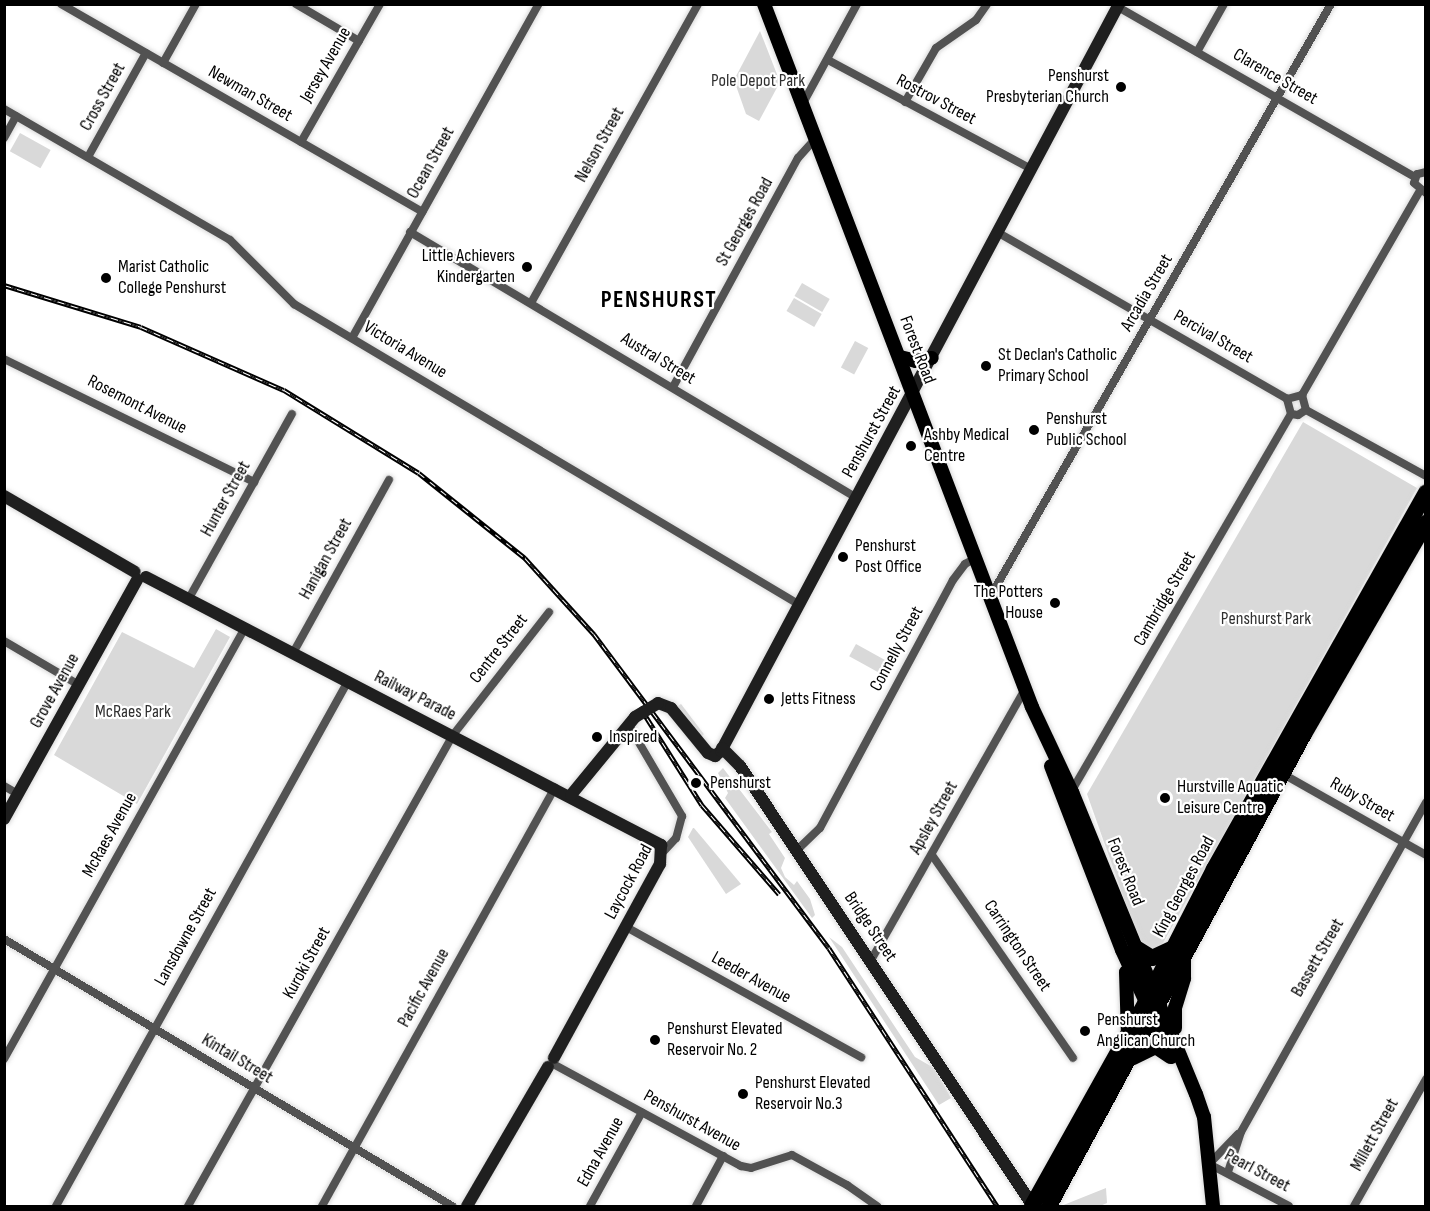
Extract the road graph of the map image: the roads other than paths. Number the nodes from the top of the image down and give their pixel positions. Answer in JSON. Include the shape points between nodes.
{"nodes":[{"id":1,"x":61,"y":4,"type":"edge"},
{"id":2,"x":196,"y":4,"type":"edge"},
{"id":3,"x":296,"y":4,"type":"edge"},
{"id":4,"x":380,"y":4,"type":"edge"},
{"id":5,"x":539,"y":4,"type":"edge"},
{"id":6,"x":698,"y":4,"type":"edge"},
{"id":7,"x":764,"y":4,"type":"edge"},
{"id":8,"x":857,"y":4,"type":"edge"},
{"id":9,"x":987,"y":4,"type":"edge"},
{"id":10,"x":1224,"y":4,"type":"edge"},
{"id":11,"x":1331,"y":4,"type":"edge"},
{"id":12,"x":1118,"y":6,"type":"edge"},
{"id":13,"x":359,"y":40,"type":"junction"},
{"id":14,"x":1197,"y":52,"type":"junction"},
{"id":15,"x":146,"y":53,"type":"junction"},
{"id":16,"x":828,"y":60,"type":"junction"},
{"id":17,"x":164,"y":63,"type":"junction"},
{"id":18,"x":1278,"y":98,"type":"junction"},
{"id":19,"x":905,"y":102,"type":"junction"},
{"id":20,"x":802,"y":105,"type":"junction"},
{"id":21,"x":4,"y":109,"type":"edge"},
{"id":22,"x":16,"y":116,"type":"junction"},
{"id":23,"x":4,"y":138,"type":"edge"},
{"id":24,"x":815,"y":139,"type":"junction"},
{"id":25,"x":301,"y":142,"type":"junction"},
{"id":26,"x":88,"y":157,"type":"junction"},
{"id":27,"x":1029,"y":168,"type":"junction"},
{"id":28,"x":1425,"y":172,"type":"edge"},
{"id":29,"x":1415,"y":177,"type":"junction"},
{"id":30,"x":1422,"y":192,"type":"edge"},
{"id":31,"x":422,"y":212,"type":"junction"},
{"id":32,"x":410,"y":232,"type":"junction"},
{"id":33,"x":997,"y":232,"type":"junction"},
{"id":34,"x":531,"y":303,"type":"junction"},
{"id":35,"x":1150,"y":320,"type":"junction"},
{"id":36,"x":352,"y":338,"type":"junction"},
{"id":37,"x":900,"y":357,"type":"junction"},
{"id":38,"x":932,"y":358,"type":"junction"},
{"id":39,"x":4,"y":359,"type":"edge"},
{"id":40,"x":673,"y":387,"type":"junction"},
{"id":41,"x":914,"y":393,"type":"junction"},
{"id":42,"x":1302,"y":395,"type":"junction"},
{"id":43,"x":1287,"y":399,"type":"junction"},
{"id":44,"x":1306,"y":410,"type":"junction"},
{"id":45,"x":292,"y":414,"type":"dead end"},
{"id":46,"x":1291,"y":414,"type":"junction"},
{"id":47,"x":1425,"y":476,"type":"edge"},
{"id":48,"x":389,"y":480,"type":"dead end"},
{"id":49,"x":254,"y":482,"type":"junction"},
{"id":50,"x":1425,"y":494,"type":"edge"},
{"id":51,"x":4,"y":496,"type":"edge"},
{"id":52,"x":857,"y":498,"type":"junction"},
{"id":53,"x":1425,"y":523,"type":"edge"},
{"id":54,"x":976,"y":558,"type":"junction"},
{"id":55,"x":139,"y":576,"type":"junction"},
{"id":56,"x":990,"y":597,"type":"junction"},
{"id":57,"x":188,"y":600,"type":"junction"},
{"id":58,"x":800,"y":604,"type":"junction"},
{"id":59,"x":549,"y":612,"type":"dead end"},
{"id":60,"x":244,"y":629,"type":"junction"},
{"id":61,"x":4,"y":641,"type":"edge"},
{"id":62,"x":293,"y":653,"type":"junction"},
{"id":63,"x":346,"y":683,"type":"junction"},
{"id":64,"x":79,"y":685,"type":"junction"},
{"id":65,"x":1025,"y":689,"type":"junction"},
{"id":66,"x":632,"y":721,"type":"junction"},
{"id":67,"x":453,"y":735,"type":"junction"},
{"id":68,"x":723,"y":748,"type":"junction"},
{"id":69,"x":1283,"y":774,"type":"junction"},
{"id":70,"x":4,"y":786,"type":"edge"},
{"id":71,"x":555,"y":787,"type":"junction"},
{"id":72,"x":18,"y":794,"type":"junction"},
{"id":73,"x":571,"y":795,"type":"junction"},
{"id":74,"x":1067,"y":795,"type":"junction"},
{"id":75,"x":1425,"y":802,"type":"edge"},
{"id":76,"x":4,"y":819,"type":"edge"},
{"id":77,"x":1403,"y":842,"type":"junction"},
{"id":78,"x":664,"y":851,"type":"junction"},
{"id":79,"x":796,"y":851,"type":"junction"},
{"id":80,"x":932,"y":855,"type":"junction"},
{"id":81,"x":1425,"y":855,"type":"edge"},
{"id":82,"x":626,"y":927,"type":"junction"},
{"id":83,"x":4,"y":939,"type":"edge"},
{"id":84,"x":1129,"y":949,"type":"junction"},
{"id":85,"x":1179,"y":953,"type":"junction"},
{"id":86,"x":870,"y":962,"type":"junction"},
{"id":87,"x":54,"y":969,"type":"junction"},
{"id":88,"x":1154,"y":987,"type":"junction"},
{"id":89,"x":1153,"y":1004,"type":"junction"},
{"id":90,"x":1153,"y":1020,"type":"junction"},
{"id":91,"x":154,"y":1029,"type":"junction"},
{"id":92,"x":1128,"y":1035,"type":"junction"},
{"id":93,"x":1175,"y":1050,"type":"junction"},
{"id":94,"x":861,"y":1057,"type":"dead end"},
{"id":95,"x":1132,"y":1057,"type":"junction"},
{"id":96,"x":1073,"y":1058,"type":"dead end"},
{"id":97,"x":4,"y":1059,"type":"edge"},
{"id":98,"x":553,"y":1064,"type":"junction"},
{"id":99,"x":1425,"y":1079,"type":"edge"},
{"id":100,"x":255,"y":1089,"type":"junction"},
{"id":101,"x":642,"y":1112,"type":"junction"},
{"id":102,"x":1241,"y":1132,"type":"junction"},
{"id":103,"x":354,"y":1148,"type":"junction"},
{"id":104,"x":723,"y":1156,"type":"junction"},
{"id":105,"x":1209,"y":1158,"type":"junction"},
{"id":106,"x":1228,"y":1172,"type":"junction"},
{"id":107,"x":56,"y":1206,"type":"edge"},
{"id":108,"x":188,"y":1206,"type":"edge"},
{"id":109,"x":322,"y":1206,"type":"edge"},
{"id":110,"x":452,"y":1206,"type":"edge"},
{"id":111,"x":467,"y":1206,"type":"edge"},
{"id":112,"x":590,"y":1206,"type":"edge"},
{"id":113,"x":696,"y":1206,"type":"edge"},
{"id":114,"x":877,"y":1206,"type":"edge"},
{"id":115,"x":1037,"y":1206,"type":"edge"},
{"id":116,"x":1213,"y":1206,"type":"edge"},
{"id":117,"x":1289,"y":1206,"type":"edge"},
{"id":118,"x":1354,"y":1206,"type":"edge"}],
"edges":[{"from":1,"to":15,"type":"street","name":"Newman Street"},
{"from":2,"to":17,"type":"street"},
{"from":3,"to":13,"type":"street"},
{"from":4,"to":13,"type":"street","name":"Jersey Avenue"},
{"from":5,"to":31,"type":"street","name":"Ocean Street"},
{"from":6,"to":34,"type":"street","name":"Nelson Street"},
{"from":7,"to":20,"type":"main road","name":"Forest Road"},
{"from":8,"to":16,"type":"street"},
{"from":9,"to":19,"type":"street","via":[[976,20],[936,48]]},
{"from":10,"to":14,"type":"street"},
{"from":11,"to":18,"type":"street","name":"Arcadia Street"},
{"from":12,"to":14,"type":"street","name":"Clarence Street"},
{"from":12,"to":27,"type":"street","name":"Penshurst Street"},
{"from":13,"to":25,"type":"street","name":"Jersey Avenue"},
{"from":14,"to":18,"type":"street","name":"Clarence Street"},
{"from":15,"to":17,"type":"street","name":"Newman Street"},
{"from":15,"to":26,"type":"street","name":"Cross Street"},
{"from":16,"to":19,"type":"street","name":"Rostrov Street"},
{"from":16,"to":20,"type":"street"},
{"from":17,"to":25,"type":"street","name":"Newman Street"},
{"from":18,"to":29,"type":"street","name":"Clarence Street"},
{"from":18,"to":35,"type":"street","name":"Arcadia Street"},
{"from":19,"to":27,"type":"street","name":"Rostrov Street"},
{"from":20,"to":24,"type":"main road","name":"Forest Road"},
{"from":21,"to":22,"type":"street","name":"Victoria Avenue"},
{"from":22,"to":23,"type":"street"},
{"from":22,"to":26,"type":"street","name":"Victoria Avenue"},
{"from":24,"to":37,"type":"main road","name":"Forest Road"},
{"from":24,"to":40,"type":"street","name":"St Georges Road","via":[[798,158]]},
{"from":25,"to":31,"type":"street","name":"Newman Street"},
{"from":26,"to":36,"type":"street","name":"Victoria Avenue","via":[[230,240],[294,304]]},
{"from":27,"to":33,"type":"street","name":"Penshurst Street"},
{"from":28,"to":29,"type":"street"},
{"from":29,"to":30,"type":"street","via":[[1415,187]]},
{"from":30,"to":42,"type":"street"},
{"from":31,"to":32,"type":"street","name":"Ocean Street"},
{"from":32,"to":34,"type":"street","name":"Austral Street"},
{"from":32,"to":36,"type":"street","name":"Ocean Street"},
{"from":33,"to":35,"type":"street","name":"Percival Street"},
{"from":33,"to":38,"type":"street","name":"Penshurst Street"},
{"from":34,"to":40,"type":"street","name":"Austral Street"},
{"from":35,"to":43,"type":"street","name":"Percival Street"},
{"from":35,"to":56,"type":"street","name":"Arcadia Street"},
{"from":36,"to":58,"type":"street","name":"Victoria Avenue"},
{"from":37,"to":38,"type":"main road","via":[[916,361]]},
{"from":37,"to":41,"type":"main road","name":"Forest Road"},
{"from":38,"to":41,"type":"street","name":"Penshurst Street"},
{"from":39,"to":49,"type":"street","name":"Rosemont Avenue"},
{"from":40,"to":52,"type":"street","name":"Austral Street"},
{"from":41,"to":52,"type":"street","name":"Penshurst Street"},
{"from":41,"to":54,"type":"main road","name":"Forest Road"},
{"from":42,"to":43,"type":"street"},
{"from":42,"to":44,"type":"street"},
{"from":43,"to":46,"type":"street"},
{"from":44,"to":46,"type":"street"},
{"from":44,"to":47,"type":"street"},
{"from":45,"to":49,"type":"street","name":"Hunter Street"},
{"from":46,"to":74,"type":"street","name":"Cambridge Street"},
{"from":48,"to":62,"type":"street","name":"Hanigan Street"},
{"from":49,"to":57,"type":"street","name":"Hunter Street"},
{"from":50,"to":85,"type":"highway","name":"King Georges Road"},
{"from":51,"to":55,"type":"street","name":"Railway Parade"},
{"from":52,"to":58,"type":"street","name":"Penshurst Street"},
{"from":53,"to":69,"type":"highway","name":"King Georges Road"},
{"from":54,"to":56,"type":"main road","name":"Forest Road"},
{"from":54,"to":79,"type":"street","name":"Connelly Street","via":[[964,564],[953,580],[820,828]]},
{"from":55,"to":57,"type":"street","name":"Railway Parade"},
{"from":55,"to":64,"type":"street","name":"Grove Avenue"},
{"from":56,"to":65,"type":"main road","name":"Forest Road"},
{"from":57,"to":60,"type":"street","name":"Railway Parade"},
{"from":58,"to":68,"type":"street","name":"Penshurst Street"},
{"from":59,"to":67,"type":"street","name":"Centre Street"},
{"from":60,"to":62,"type":"street","name":"Railway Parade"},
{"from":60,"to":87,"type":"street","name":"McRaes Avenue"},
{"from":61,"to":64,"type":"street"},
{"from":62,"to":63,"type":"street","name":"Railway Parade"},
{"from":63,"to":67,"type":"street","name":"Railway Parade"},
{"from":63,"to":91,"type":"street","name":"Lansdowne Street"},
{"from":64,"to":72,"type":"street","name":"Grove Avenue"},
{"from":65,"to":74,"type":"main road","name":"Forest Road"},
{"from":65,"to":80,"type":"street","name":"Apsley Street"},
{"from":66,"to":68,"type":"street","bridge":true,"via":[[658,704],[671,708],[710,755]]},
{"from":66,"to":73,"type":"street"},
{"from":66,"to":78,"type":"street","name":"Laycock Road","via":[[682,816],[676,838]]},
{"from":67,"to":71,"type":"street","name":"Railway Parade"},
{"from":67,"to":100,"type":"street","name":"Kuroki Street"},
{"from":68,"to":79,"type":"street","name":"Bridge Street","via":[[740,766]]},
{"from":69,"to":77,"type":"street","name":"Ruby Street"},
{"from":69,"to":85,"type":"highway","name":"King Georges Road"},
{"from":70,"to":72,"type":"street"},
{"from":71,"to":73,"type":"street","name":"Railway Parade"},
{"from":71,"to":103,"type":"street","name":"Pacific Avenue"},
{"from":72,"to":76,"type":"street","name":"Grove Avenue"},
{"from":73,"to":78,"type":"street","name":"Railway Parade","via":[[656,840]]},
{"from":74,"to":84,"type":"main road","name":"Forest Road"},
{"from":75,"to":77,"type":"street","name":"Bassett Street"},
{"from":77,"to":81,"type":"street","name":"Ruby Street"},
{"from":77,"to":102,"type":"street","name":"Bassett Street"},
{"from":78,"to":82,"type":"street","name":"Laycock Road"},
{"from":79,"to":86,"type":"street","name":"Bridge Street"},
{"from":80,"to":86,"type":"street","name":"Apsley Street"},
{"from":80,"to":96,"type":"street","name":"Carrington Street"},
{"from":82,"to":94,"type":"street","name":"Leeder Avenue"},
{"from":82,"to":98,"type":"street","name":"Laycock Road"},
{"from":83,"to":87,"type":"street","name":"Kintail Street"},
{"from":84,"to":85,"type":"highway","via":[[1152,958]]},
{"from":84,"to":88,"type":"main road","name":"Forest Road"},
{"from":84,"to":89,"type":"main road","name":"Forest Road"},
{"from":84,"to":92,"type":"main road"},
{"from":85,"to":88,"type":"highway","name":"King Georges Road"},
{"from":85,"to":89,"type":"highway","name":"King Georges Road"},
{"from":85,"to":93,"type":"main road","via":[[1184,978],[1175,1008]]},
{"from":86,"to":115,"type":"street","name":"Bridge Street"},
{"from":87,"to":91,"type":"street","name":"Kintail Street"},
{"from":87,"to":97,"type":"street","name":"McRaes Avenue"},
{"from":88,"to":89,"type":"highway","name":"King Georges Road"},
{"from":89,"to":90,"type":"highway","name":"King Georges Road"},
{"from":89,"to":92,"type":"highway","name":"King Georges Road"},
{"from":89,"to":93,"type":"main road","name":"Forest Road"},
{"from":90,"to":93,"type":"main road","name":"Forest Road"},
{"from":90,"to":95,"type":"highway","name":"King Georges Road"},
{"from":91,"to":100,"type":"street","name":"Kintail Street"},
{"from":91,"to":107,"type":"street","name":"Lansdowne Street"},
{"from":92,"to":115,"type":"highway","name":"King Georges Road"},
{"from":93,"to":95,"type":"highway","via":[[1156,1046]]},
{"from":93,"to":105,"type":"main road","name":"Forest Road"},
{"from":95,"to":115,"type":"highway","name":"King Georges Road"},
{"from":98,"to":101,"type":"street","name":"Penshurst Avenue"},
{"from":98,"to":111,"type":"street","name":"Laycock Road"},
{"from":99,"to":118,"type":"street","name":"Millett Street"},
{"from":100,"to":103,"type":"street","name":"Kintail Street"},
{"from":100,"to":108,"type":"street","name":"Kuroki Street"},
{"from":101,"to":104,"type":"street","name":"Penshurst Avenue"},
{"from":101,"to":112,"type":"street","name":"Edna Avenue"},
{"from":102,"to":105,"type":"street","name":"Bassett Street"},
{"from":102,"to":106,"type":"street","name":"Bassett Street"},
{"from":103,"to":109,"type":"street","name":"Pacific Avenue"},
{"from":103,"to":110,"type":"street","name":"Kintail Street"},
{"from":104,"to":113,"type":"street"},
{"from":104,"to":114,"type":"street","name":"Penshurst Avenue","via":[[747,1168],[792,1155]]},
{"from":105,"to":106,"type":"street","name":"Pearl Street"},
{"from":105,"to":116,"type":"main road","name":"Forest Road"},
{"from":106,"to":117,"type":"street","name":"Pearl Street"}]}
